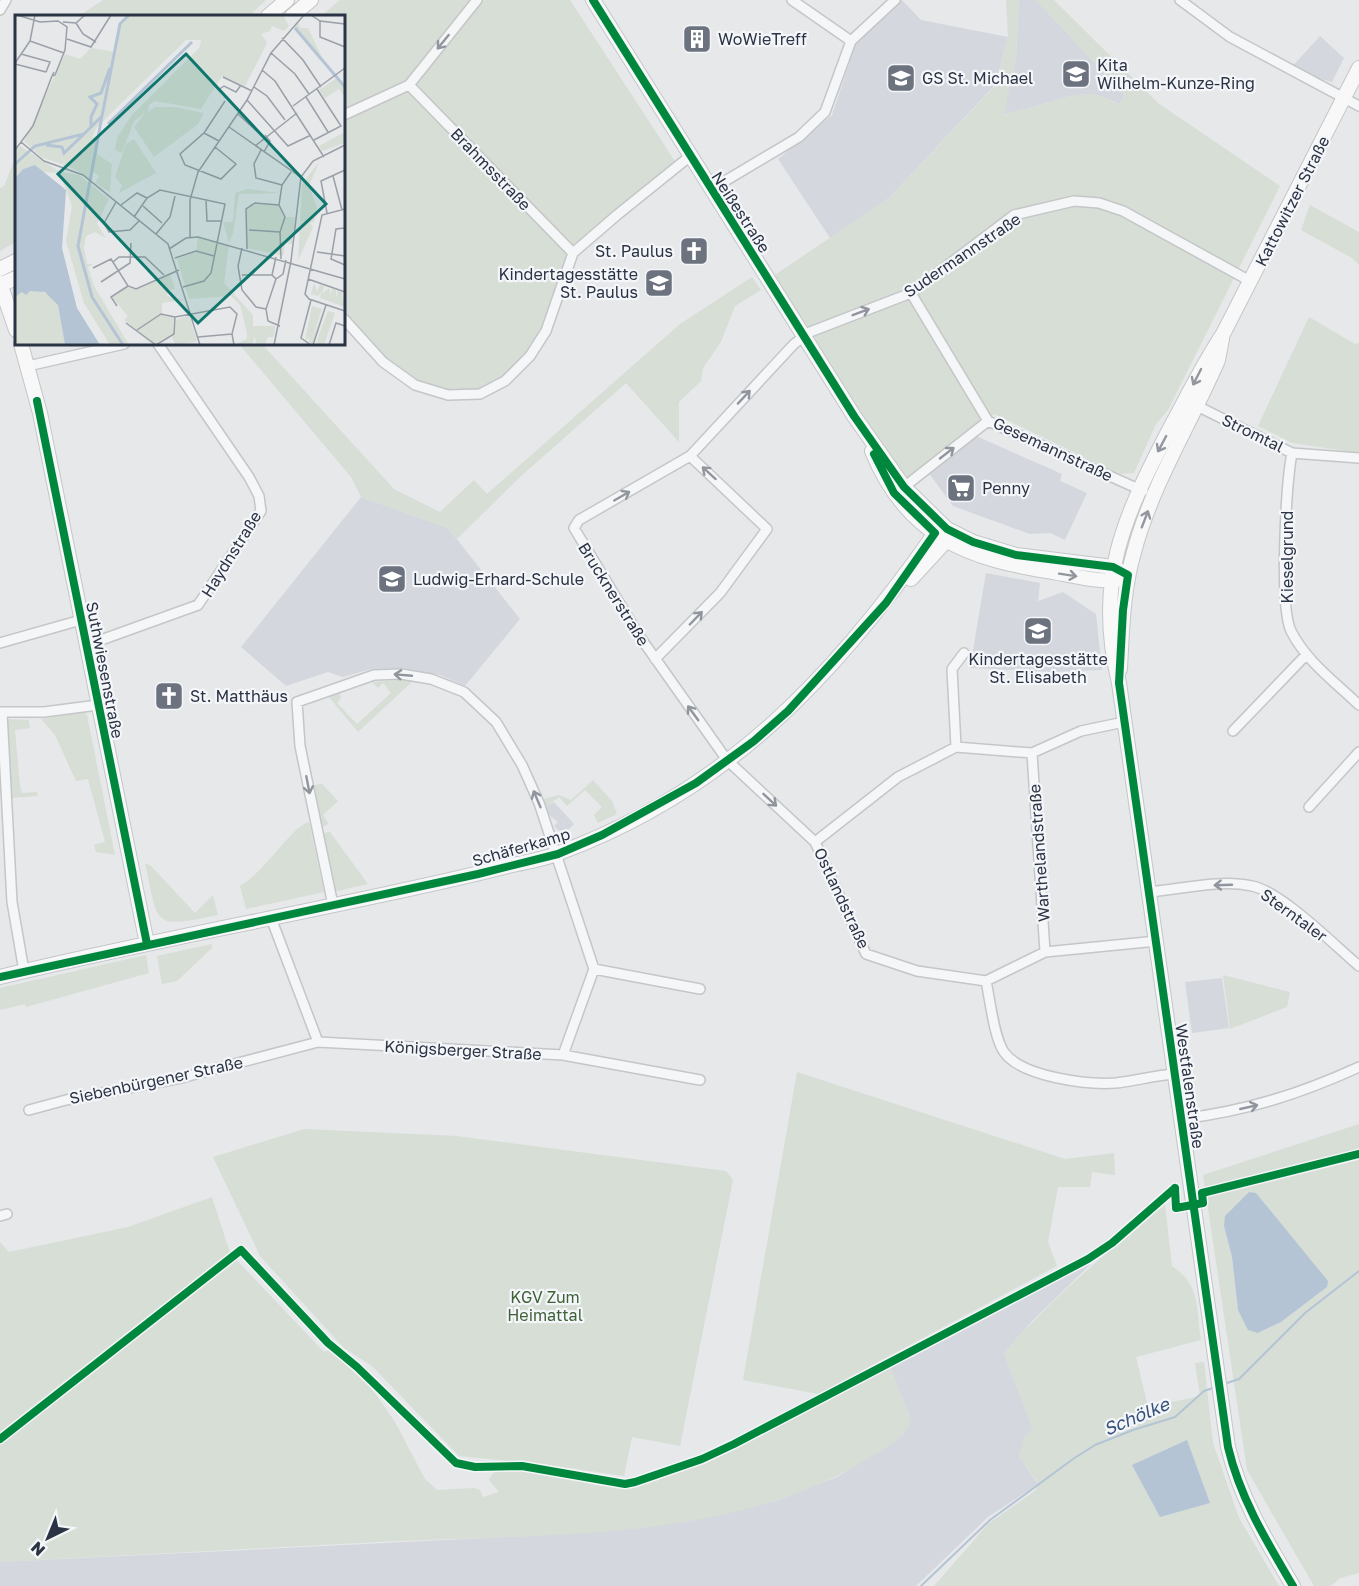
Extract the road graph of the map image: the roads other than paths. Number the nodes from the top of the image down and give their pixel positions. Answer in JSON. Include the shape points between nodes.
{"nodes":[{"id":1,"x":6,"y":0,"type":"edge"},
{"id":2,"x":287,"y":0,"type":"edge"},
{"id":3,"x":311,"y":0,"type":"edge"},
{"id":4,"x":477,"y":0,"type":"edge"},
{"id":5,"x":592,"y":0,"type":"edge"},
{"id":6,"x":792,"y":0,"type":"edge"},
{"id":7,"x":895,"y":0,"type":"edge"},
{"id":8,"x":1180,"y":0,"type":"edge"},
{"id":9,"x":0,"y":10,"type":"edge"},
{"id":10,"x":269,"y":15,"type":"edge"},
{"id":11,"x":293,"y":15,"type":"edge"},
{"id":12,"x":851,"y":41,"type":"junction"},
{"id":13,"x":1359,"y":68,"type":"edge"},
{"id":14,"x":409,"y":85,"type":"junction"},
{"id":15,"x":1344,"y":98,"type":"junction"},
{"id":16,"x":1359,"y":106,"type":"edge"},
{"id":17,"x":345,"y":115,"type":"edge"},
{"id":18,"x":690,"y":157,"type":"junction"},
{"id":19,"x":710,"y":190,"type":"junction"},
{"id":20,"x":573,"y":254,"type":"junction"},
{"id":21,"x":15,"y":262,"type":"edge"},
{"id":22,"x":0,"y":269,"type":"edge"},
{"id":23,"x":15,"y":278,"type":"edge"},
{"id":24,"x":1250,"y":281,"type":"junction"},
{"id":25,"x":0,"y":285,"type":"edge"},
{"id":26,"x":911,"y":293,"type":"junction"},
{"id":27,"x":345,"y":320,"type":"edge"},
{"id":28,"x":15,"y":327,"type":"edge"},
{"id":29,"x":805,"y":336,"type":"junction"},
{"id":30,"x":21,"y":345,"type":"edge"},
{"id":31,"x":120,"y":345,"type":"edge"},
{"id":32,"x":159,"y":345,"type":"edge"},
{"id":33,"x":28,"y":366,"type":"junction"},
{"id":34,"x":1191,"y":403,"type":"junction"},
{"id":35,"x":988,"y":421,"type":"junction"},
{"id":36,"x":868,"y":438,"type":"junction"},
{"id":37,"x":1292,"y":453,"type":"junction"},
{"id":38,"x":690,"y":456,"type":"junction"},
{"id":39,"x":1359,"y":458,"type":"edge"},
{"id":40,"x":905,"y":486,"type":"junction"},
{"id":41,"x":1139,"y":489,"type":"junction"},
{"id":42,"x":1154,"y":496,"type":"junction"},
{"id":43,"x":943,"y":534,"type":"junction"},
{"id":44,"x":1112,"y":574,"type":"junction"},
{"id":45,"x":1128,"y":575,"type":"junction"},
{"id":46,"x":81,"y":620,"type":"junction"},
{"id":47,"x":0,"y":643,"type":"edge"},
{"id":48,"x":87,"y":645,"type":"junction"},
{"id":49,"x":964,"y":653,"type":"dead end"},
{"id":50,"x":1306,"y":655,"type":"junction"},
{"id":51,"x":655,"y":659,"type":"junction"},
{"id":52,"x":1119,"y":683,"type":"junction"},
{"id":53,"x":98,"y":705,"type":"junction"},
{"id":54,"x":1359,"y":705,"type":"edge"},
{"id":55,"x":1,"y":712,"type":"edge"},
{"id":56,"x":1124,"y":722,"type":"junction"},
{"id":57,"x":1233,"y":731,"type":"dead end"},
{"id":58,"x":956,"y":747,"type":"junction"},
{"id":59,"x":1359,"y":752,"type":"edge"},
{"id":60,"x":1032,"y":753,"type":"junction"},
{"id":61,"x":727,"y":760,"type":"junction"},
{"id":62,"x":1309,"y":807,"type":"dead end"},
{"id":63,"x":815,"y":842,"type":"junction"},
{"id":64,"x":558,"y":854,"type":"junction"},
{"id":65,"x":1150,"y":892,"type":"junction"},
{"id":66,"x":333,"y":905,"type":"junction"},
{"id":67,"x":271,"y":918,"type":"junction"},
{"id":68,"x":1157,"y":941,"type":"junction"},
{"id":69,"x":147,"y":944,"type":"junction"},
{"id":70,"x":1045,"y":952,"type":"junction"},
{"id":71,"x":1359,"y":966,"type":"edge"},
{"id":72,"x":594,"y":969,"type":"junction"},
{"id":73,"x":24,"y":971,"type":"junction"},
{"id":74,"x":0,"y":977,"type":"edge"},
{"id":75,"x":986,"y":981,"type":"junction"},
{"id":76,"x":700,"y":989,"type":"dead end"},
{"id":77,"x":318,"y":1042,"type":"junction"},
{"id":78,"x":563,"y":1055,"type":"junction"},
{"id":79,"x":1359,"y":1067,"type":"edge"},
{"id":80,"x":1175,"y":1074,"type":"junction"},
{"id":81,"x":700,"y":1080,"type":"dead end"},
{"id":82,"x":29,"y":1110,"type":"dead end"},
{"id":83,"x":1181,"y":1119,"type":"junction"},
{"id":84,"x":1293,"y":1586,"type":"edge"}],
"edges":[{"from":1,"to":9,"type":"street"},
{"from":2,"to":10,"type":"street"},
{"from":3,"to":11,"type":"street"},
{"from":4,"to":14,"type":"street","one_way":true},
{"from":5,"to":18,"type":"street","name":"Neißestraße"},
{"from":6,"to":12,"type":"street"},
{"from":7,"to":12,"type":"street"},
{"from":8,"to":15,"type":"street","via":[[1230,37]]},
{"from":12,"to":19,"type":"street","via":[[825,112],[799,136]]},
{"from":13,"to":15,"type":"street","name":"Kattowitzer Straße"},
{"from":14,"to":17,"type":"street"},
{"from":14,"to":20,"type":"street","name":"Brahmsstraße"},
{"from":15,"to":16,"type":"street"},
{"from":15,"to":24,"type":"street","name":"Kattowitzer Straße"},
{"from":18,"to":19,"type":"street","name":"Neißestraße"},
{"from":18,"to":20,"type":"street"},
{"from":19,"to":29,"type":"street","name":"Neißestraße"},
{"from":20,"to":27,"type":"street","via":[[561,294],[530,356],[505,381],[480,394],[448,395],[415,385],[383,363]]},
{"from":21,"to":22,"type":"street"},
{"from":23,"to":25,"type":"street"},
{"from":24,"to":26,"type":"street","name":"Sudermannstraße","via":[[1123,211],[1099,203],[1074,201],[1014,215]]},
{"from":24,"to":34,"type":"street","name":"Kattowitzer Straße"},
{"from":25,"to":28,"type":"street"},
{"from":29,"to":26,"type":"street","name":"Sudermannstraße","one_way":true},
{"from":26,"to":35,"type":"street","name":"Gesemannstraße"},
{"from":29,"to":36,"type":"street","name":"Neißestraße"},
{"from":38,"to":29,"type":"street","name":"Brucknerstraße","one_way":true},
{"from":30,"to":33,"type":"street","name":"Suthwiesenstraße"},
{"from":31,"to":33,"type":"street"},
{"from":32,"to":48,"type":"street","name":"Haydnstraße","via":[[249,477],[259,496],[261,511],[198,605]]},
{"from":33,"to":46,"type":"street","name":"Suthwiesenstraße"},
{"from":34,"to":37,"type":"street","name":"Stromtal"},
{"from":34,"to":41,"type":"street","name":"Kattowitzer Straße","one_way":true},
{"from":34,"to":42,"type":"street","name":"Kattowitzer Straße"},
{"from":40,"to":35,"type":"street","one_way":true},
{"from":35,"to":41,"type":"street","name":"Gesemannstraße"},
{"from":36,"to":40,"type":"street","name":"Neißestraße"},
{"from":36,"to":43,"type":"street","name":"Neißestraße","via":[[894,493]]},
{"from":37,"to":39,"type":"street","name":"Stromtal"},
{"from":37,"to":50,"type":"street","name":"Kieselgrund","via":[[1285,592],[1290,629]]},
{"from":51,"to":38,"type":"street","one_way":true,"via":[[720,593],[767,529]]},
{"from":51,"to":38,"type":"street","name":"Brucknerstraße","one_way":true,"via":[[574,528],[579,520]]},
{"from":40,"to":43,"type":"street","name":"Neißestraße"},
{"from":41,"to":42,"type":"street","name":"Gesemannstraße"},
{"from":41,"to":44,"type":"street","name":"Kattowitzer Straße","via":[[1120,538]]},
{"from":45,"to":42,"type":"street","name":"Kattowitzer Straße","one_way":true},
{"from":43,"to":44,"type":"street","name":"Neißestraße","via":[[1016,555]]},
{"from":43,"to":61,"type":"street","name":"Schäferkamp","via":[[788,711]]},
{"from":44,"to":45,"type":"street","name":"Neißestraße"},
{"from":44,"to":52,"type":"street","name":"Westfalenstraße","via":[[1108,604],[1111,652]]},
{"from":45,"to":52,"type":"street","name":"Westfalenstraße"},
{"from":46,"to":47,"type":"street"},
{"from":46,"to":48,"type":"street","name":"Suthwiesenstraße"},
{"from":48,"to":53,"type":"street","name":"Suthwiesenstraße"},
{"from":49,"to":58,"type":"street","via":[[952,669]]},
{"from":50,"to":54,"type":"street","name":"Kieselgrund"},
{"from":50,"to":57,"type":"street"},
{"from":61,"to":51,"type":"street","name":"Brucknerstraße","one_way":true},
{"from":52,"to":56,"type":"street","name":"Westfalenstraße"},
{"from":53,"to":55,"type":"street","via":[[44,712]]},
{"from":53,"to":69,"type":"street","name":"Suthwiesenstraße"},
{"from":55,"to":73,"type":"street","via":[[12,902]]},
{"from":56,"to":60,"type":"street","via":[[1081,731]]},
{"from":56,"to":65,"type":"street","name":"Westfalenstraße"},
{"from":58,"to":60,"type":"street"},
{"from":58,"to":63,"type":"street","via":[[898,777]]},
{"from":59,"to":62,"type":"street"},
{"from":60,"to":70,"type":"street","name":"Warthelandstraße"},
{"from":61,"to":63,"type":"street","name":"Ostlandstraße","one_way":true},
{"from":61,"to":64,"type":"street","name":"Schäferkamp","via":[[665,802]]},
{"from":63,"to":75,"type":"street","name":"Ostlandstraße","via":[[866,954],[909,969]]},
{"from":64,"to":66,"type":"street","name":"Schäferkamp"},
{"from":64,"to":66,"type":"street","one_way":true,"via":[[522,765],[496,722],[464,692],[431,679],[374,675],[314,694],[297,702],[296,707],[300,746]]},
{"from":64,"to":72,"type":"street"},
{"from":65,"to":68,"type":"street","name":"Westfalenstraße"},
{"from":71,"to":65,"type":"street","name":"Sterntaler","one_way":true,"via":[[1287,906],[1253,886],[1225,884]]},
{"from":66,"to":67,"type":"street","name":"Schäferkamp"},
{"from":67,"to":69,"type":"street","name":"Schäferkamp"},
{"from":67,"to":77,"type":"street"},
{"from":68,"to":70,"type":"street"},
{"from":68,"to":80,"type":"street","name":"Westfalenstraße"},
{"from":69,"to":73,"type":"street","name":"Schäferkamp"},
{"from":70,"to":75,"type":"street"},
{"from":72,"to":76,"type":"street"},
{"from":72,"to":78,"type":"street","name":"Königsberger Straße"},
{"from":73,"to":74,"type":"street","name":"Schäferkamp"},
{"from":75,"to":80,"type":"street","via":[[1002,1050],[1010,1060],[1026,1068],[1084,1082],[1115,1083]]},
{"from":77,"to":78,"type":"street","name":"Königsberger Straße"},
{"from":77,"to":82,"type":"street","name":"Siebenbürgener Straße","via":[[181,1078]]},
{"from":78,"to":81,"type":"street"},
{"from":83,"to":79,"type":"street","one_way":true,"via":[[1295,1095]]},
{"from":80,"to":83,"type":"street","name":"Westfalenstraße"},
{"from":83,"to":84,"type":"street","name":"Westfalenstraße","via":[[1233,1470],[1256,1522]]}]}
